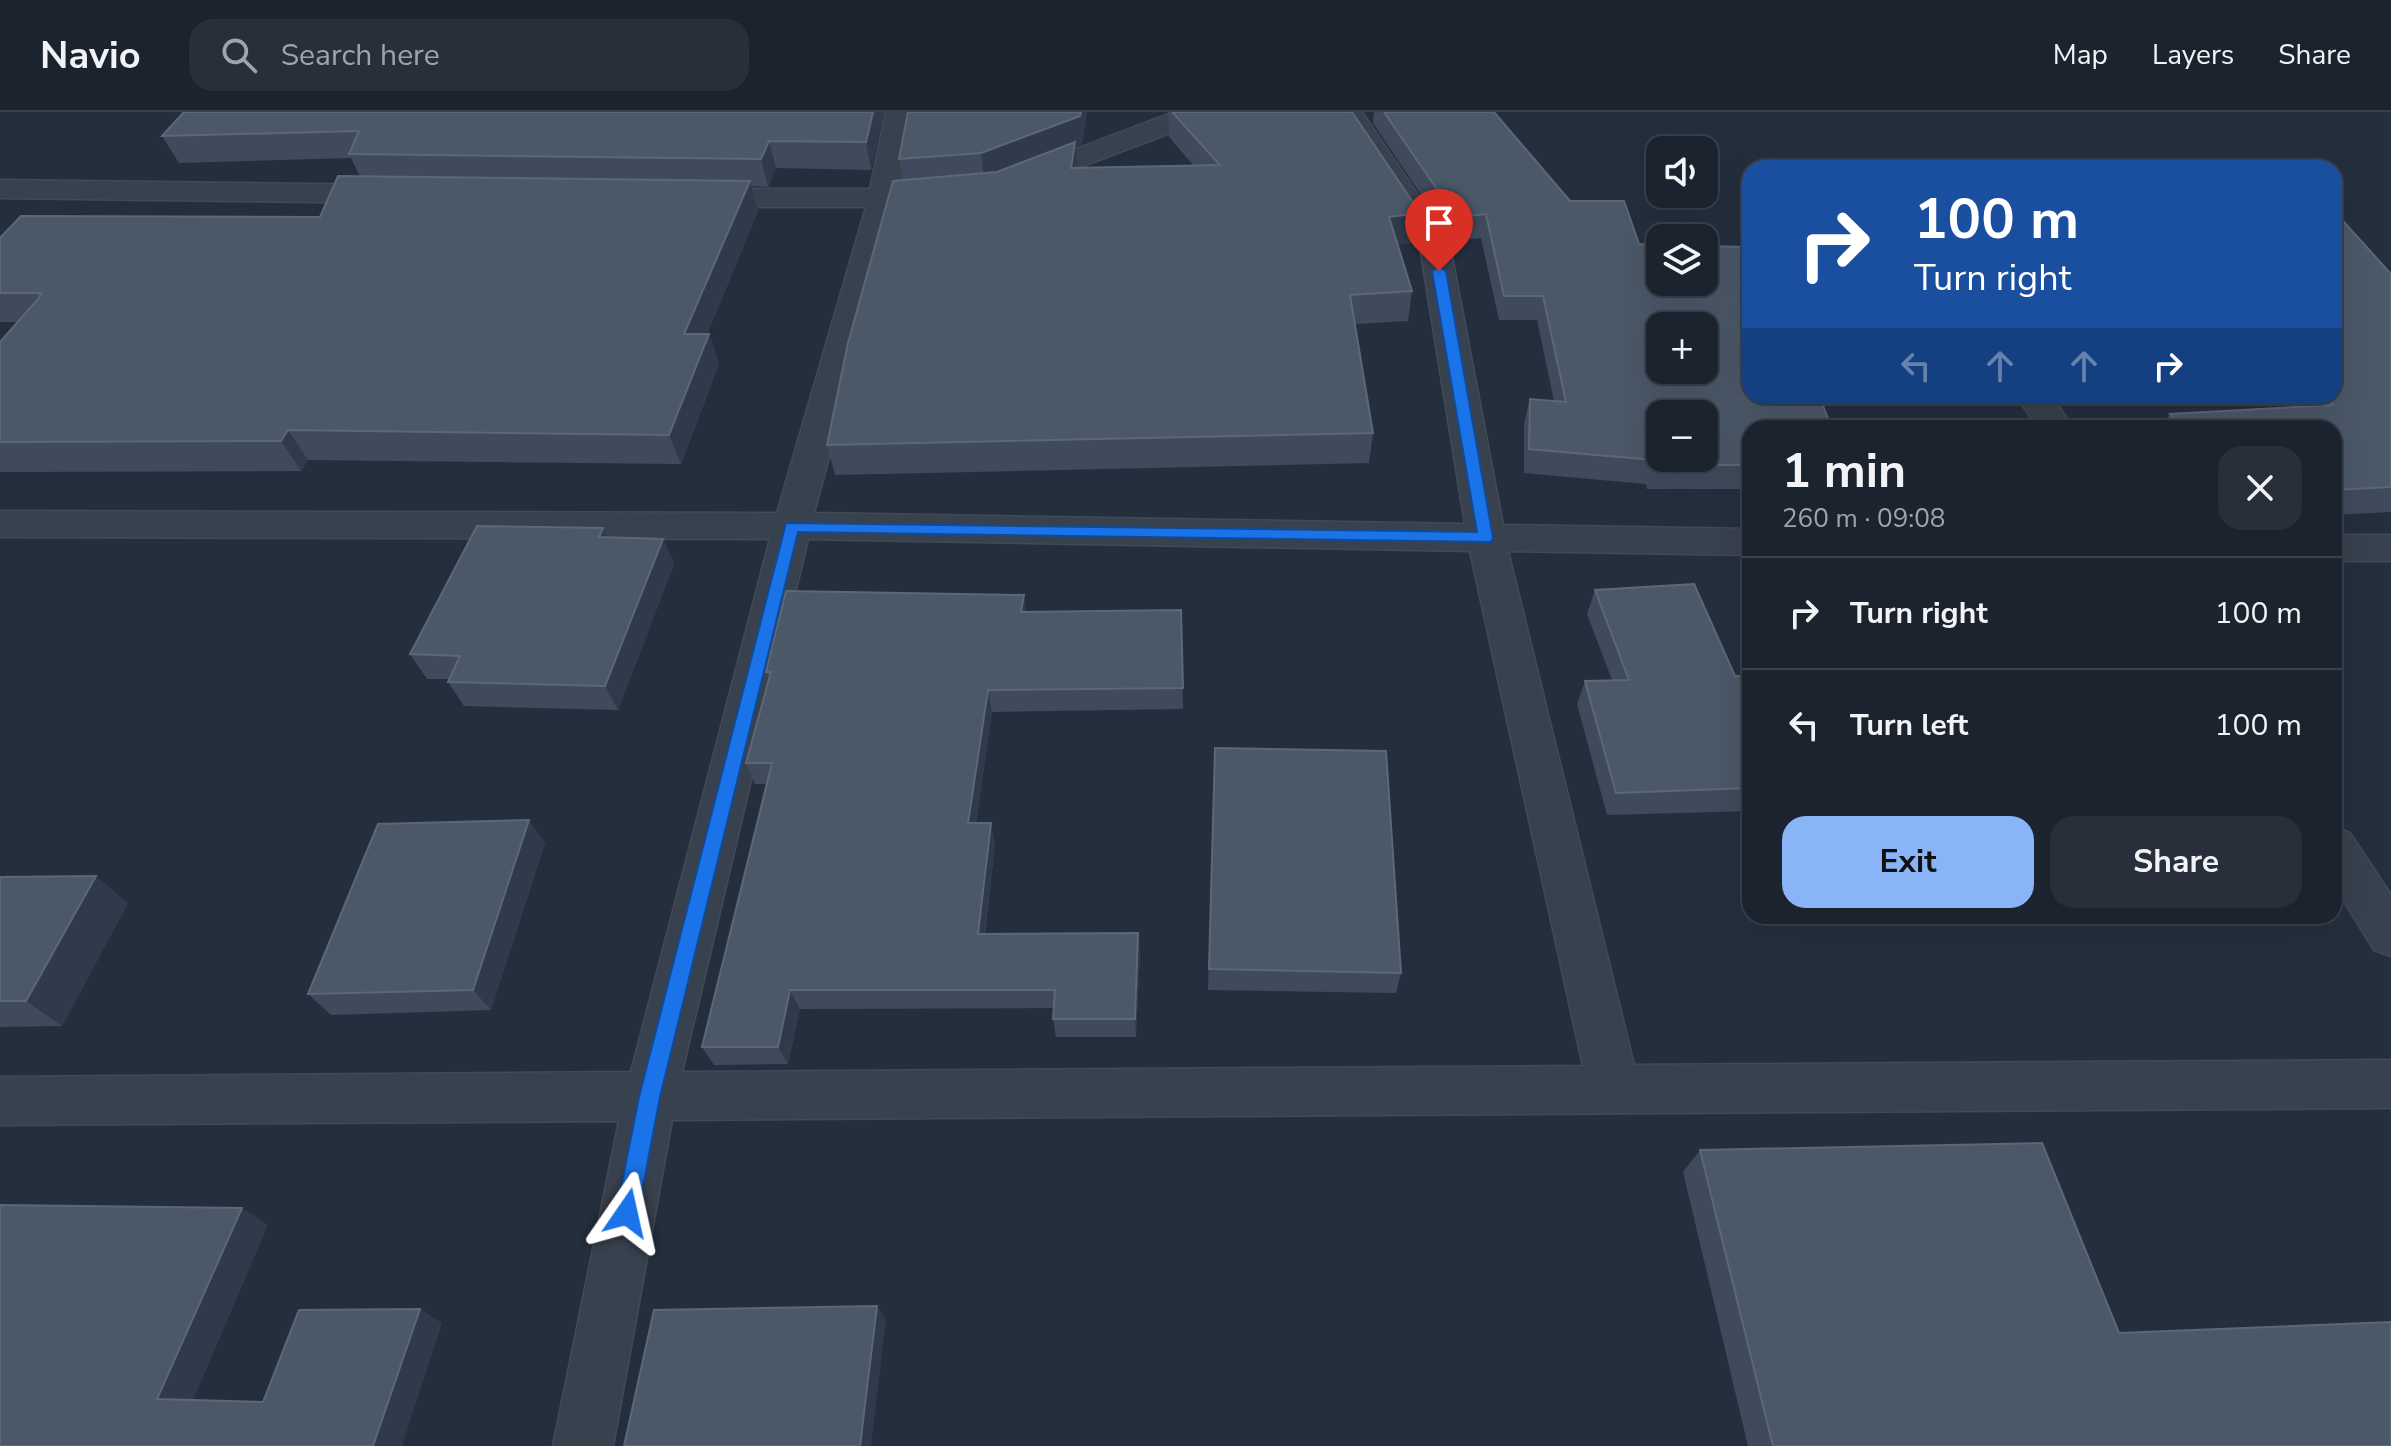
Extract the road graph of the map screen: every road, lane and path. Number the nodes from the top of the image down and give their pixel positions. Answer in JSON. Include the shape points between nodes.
{"nodes":[{"id":1,"x":900,"y":112,"type":"edge"},
{"id":2,"x":1200,"y":112,"type":"edge"},
{"id":3,"x":1348,"y":112,"type":"edge"},
{"id":4,"x":0,"y":189,"type":"edge"},
{"id":5,"x":989,"y":192,"type":"edge"},
{"id":6,"x":417,"y":194,"type":"edge"},
{"id":7,"x":666,"y":197,"type":"edge"},
{"id":8,"x":940,"y":197,"type":"edge"},
{"id":9,"x":883,"y":200,"type":"junction"},
{"id":10,"x":0,"y":524,"type":"edge"},
{"id":11,"x":792,"y":526,"type":"junction"},
{"id":12,"x":1486,"y":538,"type":"junction"},
{"id":13,"x":1742,"y":542,"type":"edge"},
{"id":14,"x":2342,"y":548,"type":"edge"},
{"id":15,"x":2391,"y":548,"type":"edge"},
{"id":16,"x":2342,"y":858,"type":"edge"},
{"id":17,"x":2391,"y":935,"type":"edge"},
{"id":18,"x":2391,"y":1084,"type":"edge"},
{"id":19,"x":1614,"y":1090,"type":"junction"},
{"id":20,"x":650,"y":1097,"type":"junction"},
{"id":21,"x":0,"y":1101,"type":"edge"},
{"id":22,"x":583,"y":1446,"type":"edge"}],
"edges":[{"from":1,"to":9,"type":"street"},
{"from":2,"to":5,"type":"street"},
{"from":3,"to":12,"type":"street","via":[[1434,241]]},
{"from":4,"to":6,"type":"street"},
{"from":7,"to":9,"type":"street"},
{"from":8,"to":9,"type":"street"},
{"from":9,"to":11,"type":"street"},
{"from":10,"to":11,"type":"street"},
{"from":11,"to":12,"type":"street"},
{"from":11,"to":20,"type":"street"},
{"from":12,"to":13,"type":"street"},
{"from":12,"to":19,"type":"street"},
{"from":14,"to":15,"type":"street"},
{"from":16,"to":17,"type":"street"},
{"from":18,"to":19,"type":"street"},
{"from":19,"to":20,"type":"street"},
{"from":20,"to":21,"type":"street"},
{"from":20,"to":22,"type":"street"}]}
